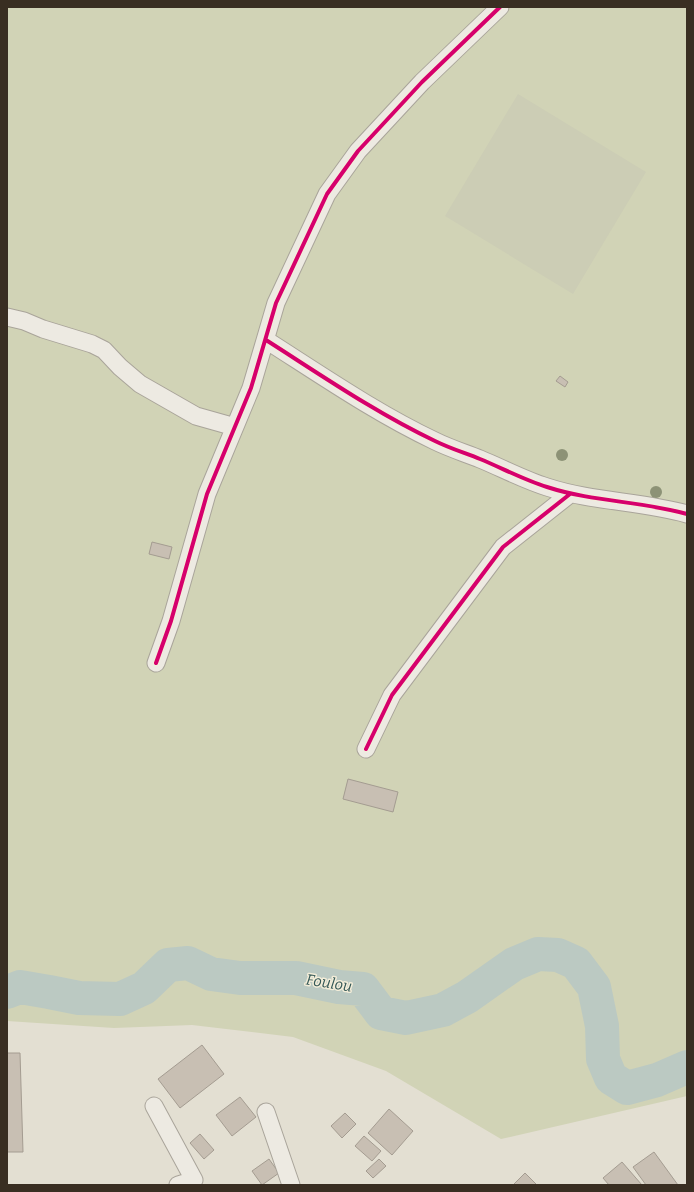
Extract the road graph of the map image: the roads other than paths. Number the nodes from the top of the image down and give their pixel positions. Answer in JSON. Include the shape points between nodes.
{"nodes":[{"id":1,"x":500,"y":7,"type":"edge"},
{"id":2,"x":7,"y":317,"type":"edge"},
{"id":3,"x":266,"y":340,"type":"junction"},
{"id":4,"x":235,"y":427,"type":"junction"},
{"id":5,"x":570,"y":494,"type":"junction"},
{"id":6,"x":687,"y":514,"type":"edge"},
{"id":7,"x":156,"y":663,"type":"dead end"},
{"id":8,"x":366,"y":749,"type":"dead end"},
{"id":9,"x":154,"y":1106,"type":"dead end"},
{"id":10,"x":266,"y":1112,"type":"dead end"},
{"id":11,"x":178,"y":1185,"type":"edge"},
{"id":12,"x":291,"y":1185,"type":"edge"}],
"edges":[{"from":1,"to":3,"type":"street","via":[[422,82],[358,151],[327,194],[276,303]]},
{"from":2,"to":4,"type":"street","via":[[92,344],[104,350],[140,384],[196,416]]},
{"from":3,"to":4,"type":"street"},
{"from":3,"to":5,"type":"street","via":[[384,415],[436,442]]},
{"from":4,"to":7,"type":"street","via":[[207,494],[171,621]]},
{"from":5,"to":6,"type":"street"},
{"from":5,"to":8,"type":"street","via":[[503,547],[392,695]]},
{"from":9,"to":11,"type":"street","via":[[194,1180]]},
{"from":10,"to":12,"type":"street"}]}
